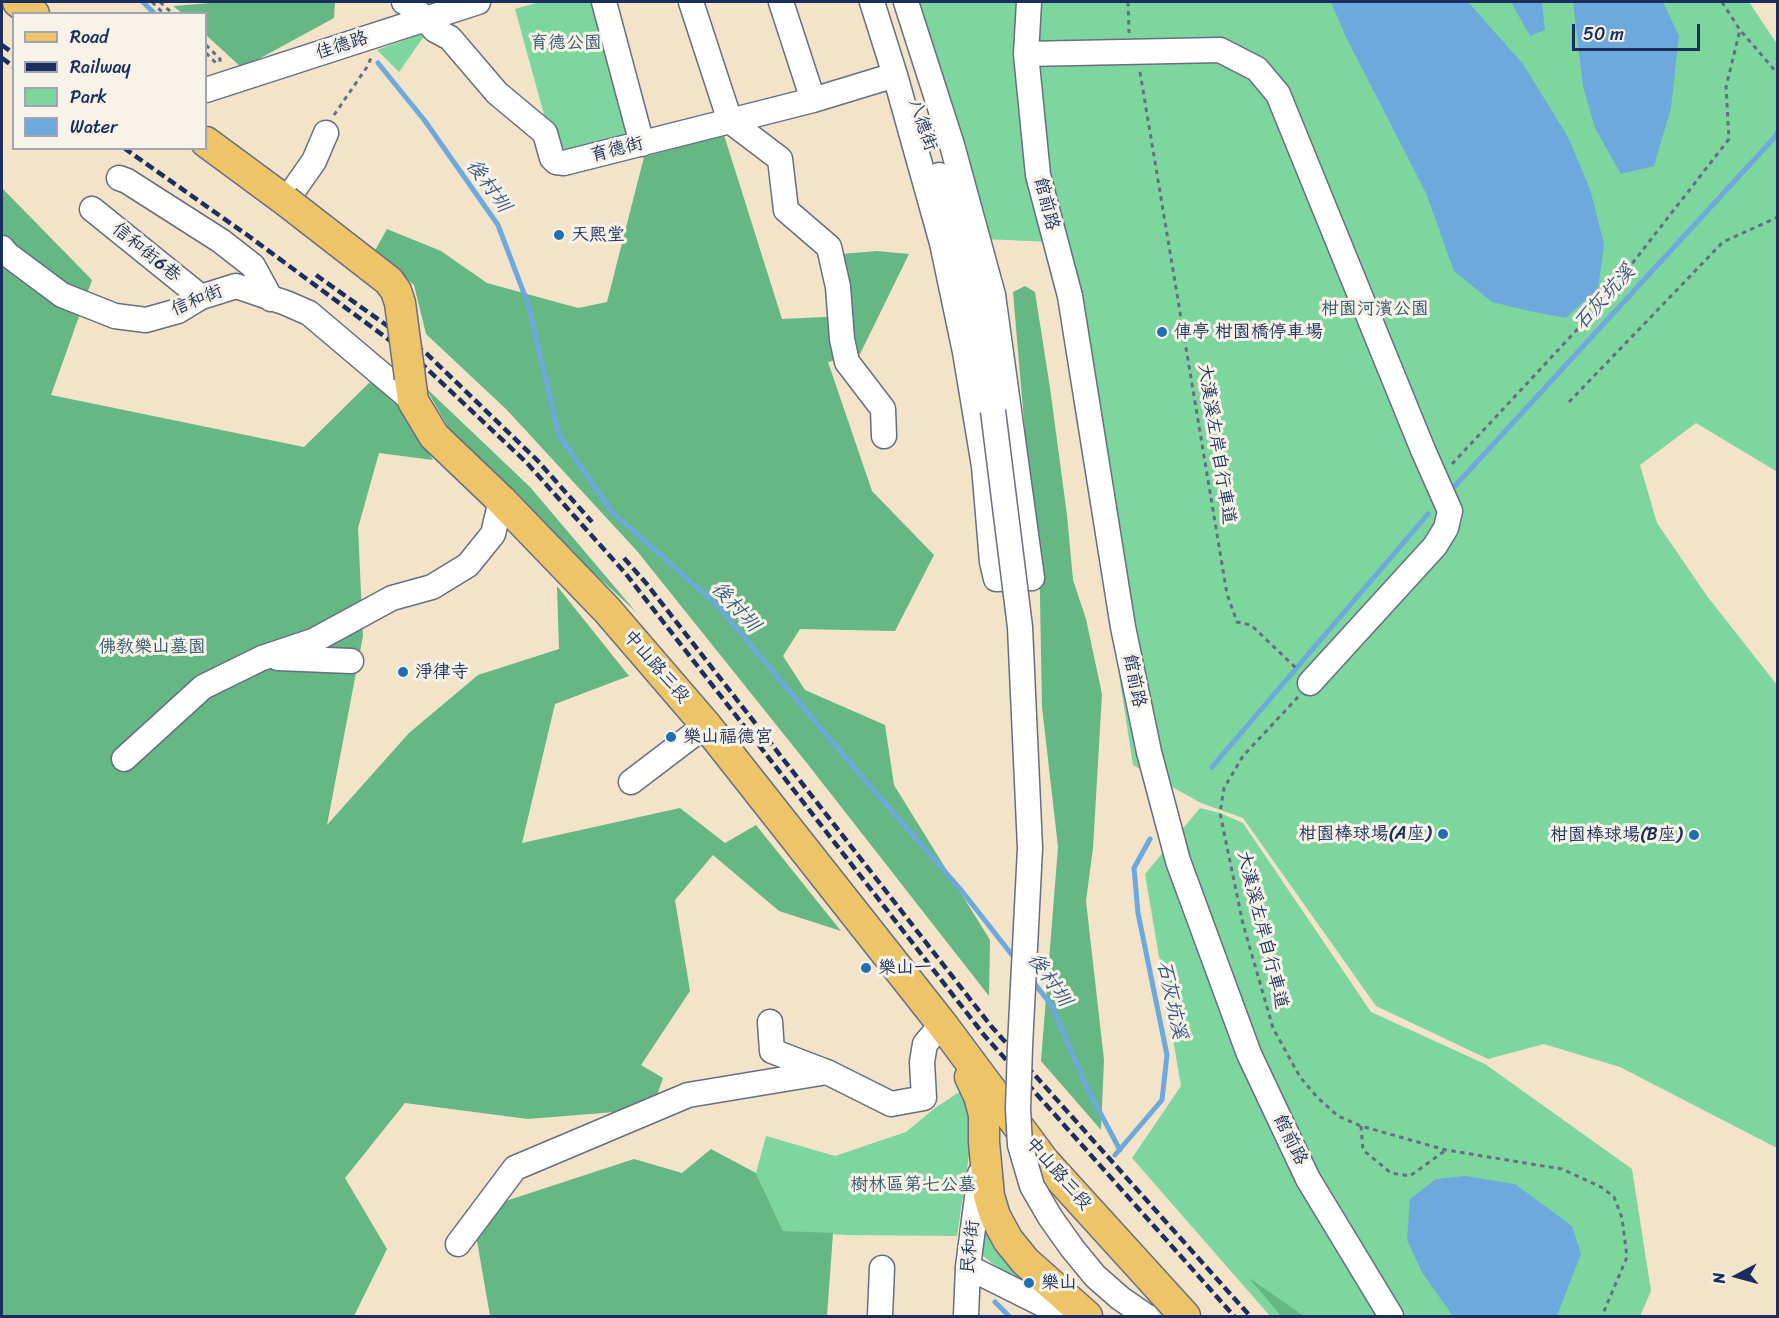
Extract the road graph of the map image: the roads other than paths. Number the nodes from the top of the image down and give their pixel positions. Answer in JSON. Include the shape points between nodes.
{"nodes":[{"id":1,"x":18,"y":2,"type":"edge"},
{"id":2,"x":404,"y":2,"type":"edge"},
{"id":3,"x":478,"y":2,"type":"edge"},
{"id":4,"x":604,"y":2,"type":"edge"},
{"id":5,"x":691,"y":2,"type":"edge"},
{"id":6,"x":782,"y":2,"type":"edge"},
{"id":7,"x":872,"y":2,"type":"edge"},
{"id":8,"x":881,"y":2,"type":"edge"},
{"id":9,"x":894,"y":2,"type":"edge"},
{"id":10,"x":906,"y":2,"type":"edge"},
{"id":11,"x":1029,"y":2,"type":"edge"},
{"id":12,"x":31,"y":12,"type":"edge"},
{"id":13,"x":424,"y":19,"type":"junction"},
{"id":14,"x":1026,"y":54,"type":"junction"},
{"id":15,"x":895,"y":75,"type":"junction"},
{"id":16,"x":207,"y":90,"type":"edge"},
{"id":17,"x":813,"y":100,"type":"junction"},
{"id":18,"x":730,"y":121,"type":"junction"},
{"id":19,"x":326,"y":133,"type":"road end"},
{"id":20,"x":207,"y":143,"type":"edge"},
{"id":21,"x":642,"y":144,"type":"junction"},
{"id":22,"x":119,"y":178,"type":"dead end"},
{"id":23,"x":286,"y":201,"type":"junction"},
{"id":24,"x":92,"y":209,"type":"dead end"},
{"id":25,"x":2,"y":248,"type":"edge"},
{"id":26,"x":964,"y":249,"type":"junction"},
{"id":27,"x":201,"y":297,"type":"junction"},
{"id":28,"x":271,"y":299,"type":"junction"},
{"id":29,"x":411,"y":390,"type":"junction"},
{"id":30,"x":884,"y":436,"type":"dead end"},
{"id":31,"x":501,"y":500,"type":"junction"},
{"id":32,"x":262,"y":657,"type":"junction"},
{"id":33,"x":351,"y":661,"type":"dead end"},
{"id":34,"x":1305,"y":678,"type":"road end"},
{"id":35,"x":706,"y":725,"type":"junction"},
{"id":36,"x":124,"y":759,"type":"dead end"},
{"id":37,"x":631,"y":782,"type":"dead end"},
{"id":38,"x":770,"y":1023,"type":"dead end"},
{"id":39,"x":942,"y":1024,"type":"junction"},
{"id":40,"x":826,"y":1072,"type":"junction"},
{"id":41,"x":984,"y":1142,"type":"junction"},
{"id":42,"x":458,"y":1244,"type":"dead end"},
{"id":43,"x":968,"y":1267,"type":"junction"},
{"id":44,"x":882,"y":1268,"type":"dead end"},
{"id":45,"x":880,"y":1317,"type":"edge"},
{"id":46,"x":966,"y":1317,"type":"edge"},
{"id":47,"x":1066,"y":1317,"type":"edge"},
{"id":48,"x":1087,"y":1317,"type":"edge"},
{"id":49,"x":1146,"y":1317,"type":"edge"},
{"id":50,"x":1185,"y":1317,"type":"edge"},
{"id":51,"x":1391,"y":1317,"type":"edge"}],
"edges":[{"from":1,"to":12,"type":"main road"},
{"from":2,"to":13,"type":"street","name":"育德街"},
{"from":3,"to":13,"type":"street","name":"佳德路"},
{"from":4,"to":21,"type":"street"},
{"from":5,"to":18,"type":"street"},
{"from":6,"to":17,"type":"street"},
{"from":7,"to":15,"type":"street"},
{"from":8,"to":26,"type":"street","name":"八德街"},
{"from":9,"to":26,"type":"street","name":"八德街"},
{"from":10,"to":15,"type":"street","via":[[952,145],[993,295],[1032,578],[996,579],[984,466],[965,352],[942,243]]},
{"from":11,"to":14,"type":"street","name":"館前路"},
{"from":13,"to":16,"type":"street","name":"佳德路"},
{"from":13,"to":21,"type":"street","name":"育德街","via":[[450,38],[497,93],[545,133],[556,162]]},
{"from":14,"to":34,"type":"street","via":[[1220,50],[1257,69],[1278,94],[1450,511],[1446,528],[1435,546]]},
{"from":14,"to":51,"type":"street","name":"館前路","via":[[1038,175],[1070,296],[1123,627],[1149,752],[1178,861],[1249,1054],[1308,1179]]},
{"from":15,"to":17,"type":"street","name":"育德街"},
{"from":17,"to":18,"type":"street","name":"育德街"},
{"from":18,"to":21,"type":"street","name":"育德街"},
{"from":18,"to":30,"type":"street","via":[[780,159],[786,210],[829,247],[847,362],[883,409]]},
{"from":19,"to":23,"type":"street","via":[[314,161]]},
{"from":20,"to":23,"type":"main road"},
{"from":22,"to":28,"type":"street","via":[[222,241],[253,266]]},
{"from":23,"to":29,"type":"main road","bridge":true,"via":[[389,281],[396,291]]},
{"from":24,"to":27,"type":"street","name":"信和街6巷"},
{"from":25,"to":27,"type":"street","name":"信和街","via":[[62,296],[115,316],[146,320],[178,311]]},
{"from":26,"to":49,"type":"street","name":"八德街","bridge":true,"via":[[993,411],[1020,627],[1030,848],[1020,1046],[1020,1145],[1032,1186],[1072,1248],[1095,1276]]},
{"from":27,"to":28,"type":"street","name":"信和街","via":[[236,286]]},
{"from":28,"to":29,"type":"street","name":"信和街","via":[[309,313]]},
{"from":29,"to":31,"type":"main road","name":"中山路三段","via":[[434,436]]},
{"from":31,"to":32,"type":"street","via":[[493,534],[468,565],[432,587],[392,598],[313,641]]},
{"from":31,"to":35,"type":"main road","name":"中山路三段","via":[[607,610]]},
{"from":32,"to":33,"type":"street"},
{"from":32,"to":36,"type":"street","via":[[203,687]]},
{"from":35,"to":37,"type":"street"},
{"from":35,"to":39,"type":"main road","name":"中山路三段"},
{"from":38,"to":40,"type":"street","via":[[772,1051]]},
{"from":39,"to":40,"type":"street","via":[[926,1044],[922,1062],[924,1098],[891,1104]]},
{"from":39,"to":41,"type":"main road","name":"中山路三段","via":[[979,1096]]},
{"from":39,"to":50,"type":"main road","name":"中山路三段","via":[[1044,1161]]},
{"from":40,"to":42,"type":"street","via":[[688,1095],[515,1168]]},
{"from":41,"to":43,"type":"street","name":"民和街"},
{"from":41,"to":48,"type":"main road","name":"中山路三段","via":[[989,1196],[1008,1240],[1025,1261]]},
{"from":43,"to":46,"type":"street","name":"民和街"},
{"from":43,"to":47,"type":"street"},
{"from":44,"to":45,"type":"street"}]}
